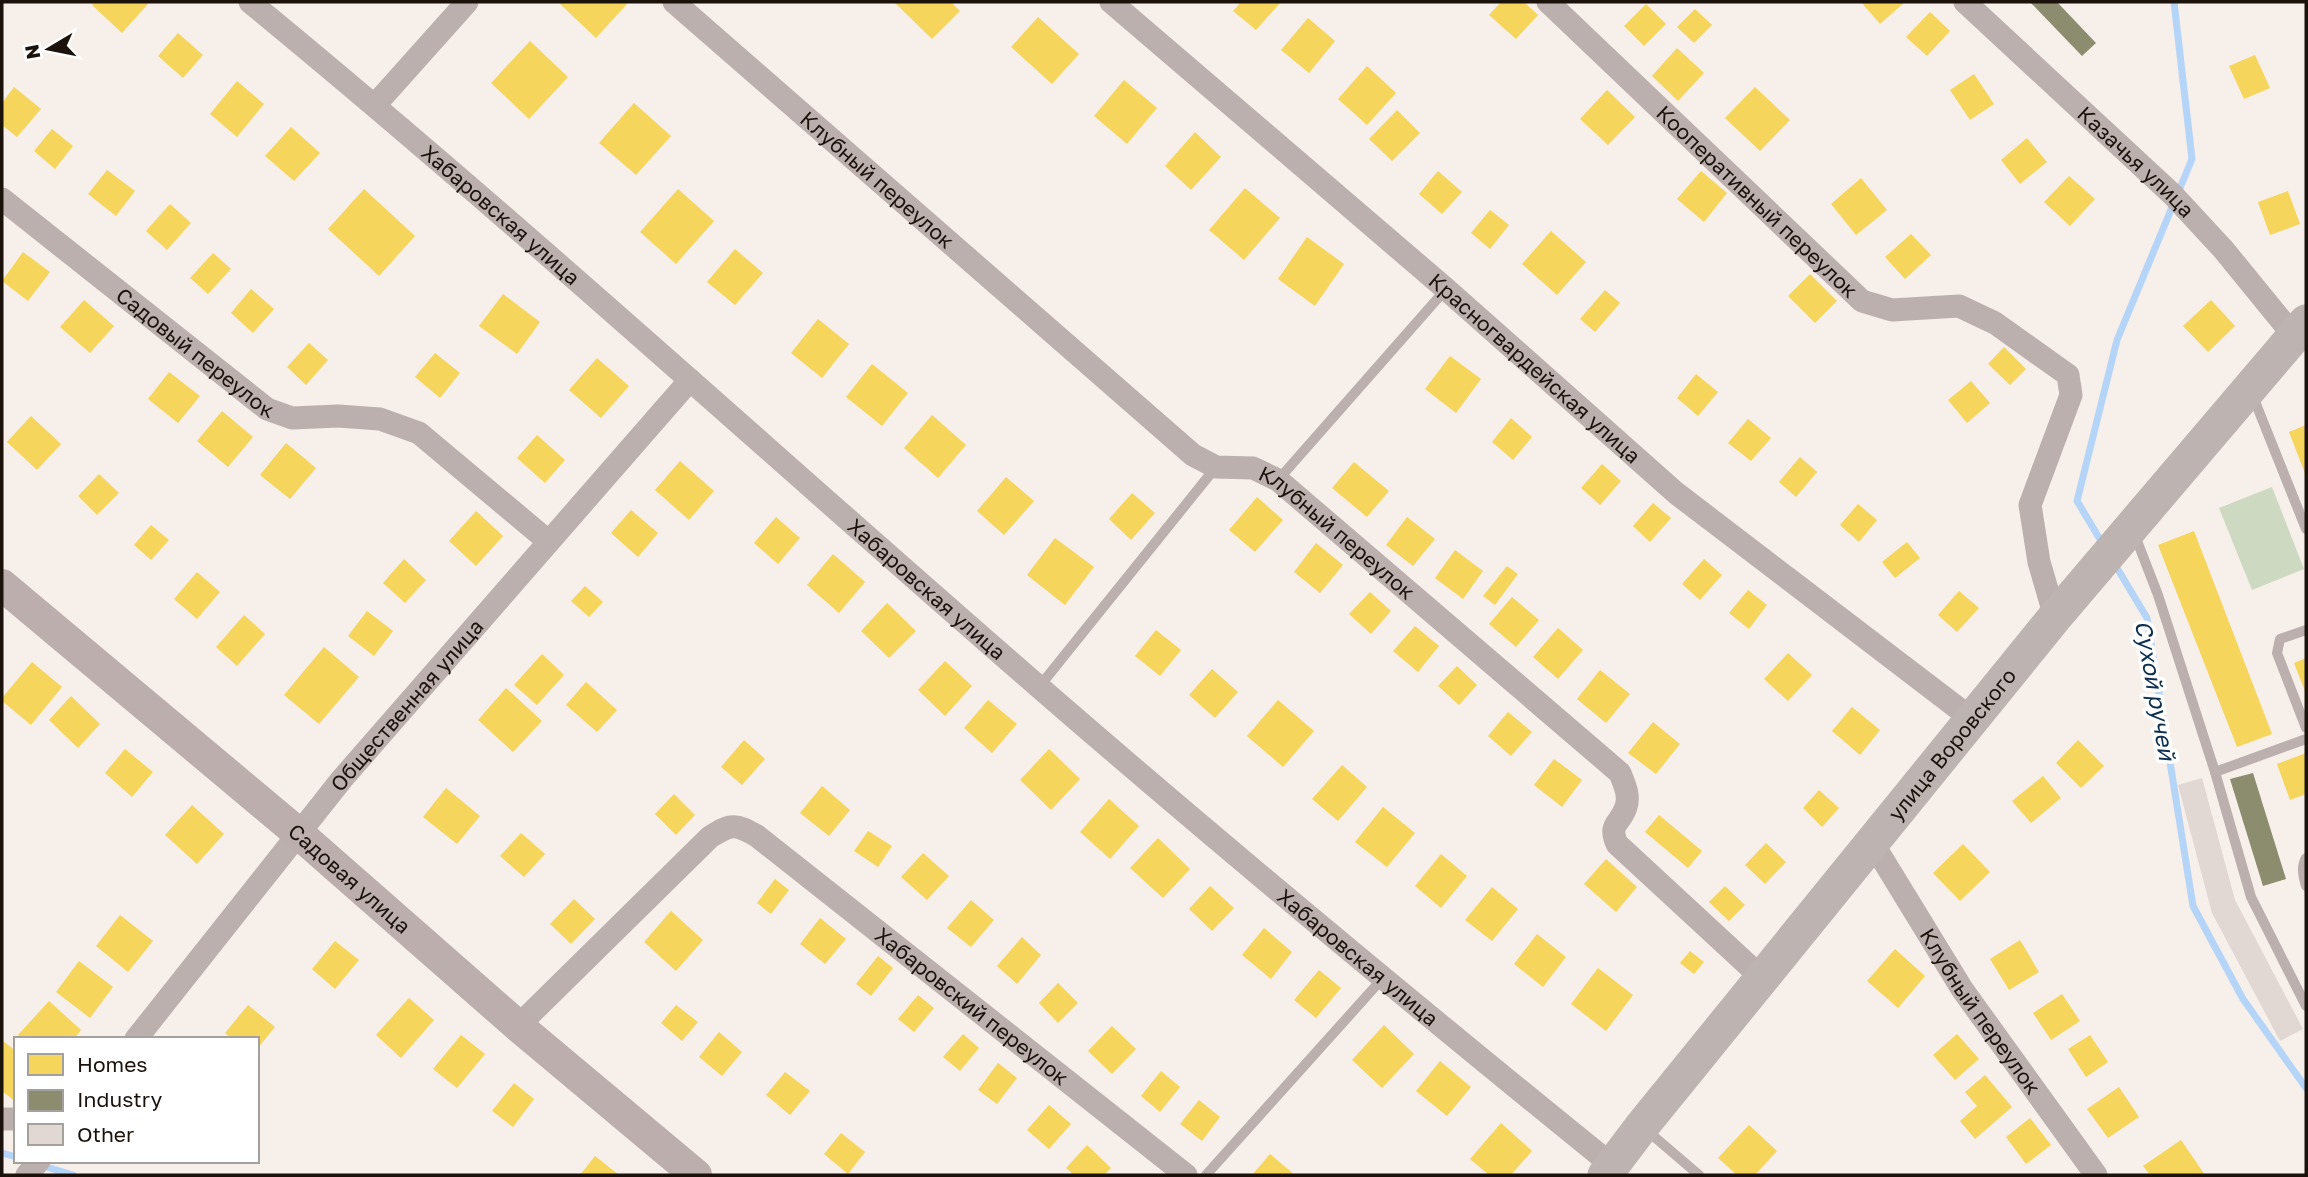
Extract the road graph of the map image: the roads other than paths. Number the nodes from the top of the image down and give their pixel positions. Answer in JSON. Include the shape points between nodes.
{"nodes":[{"id":1,"x":250,"y":2,"type":"edge"},
{"id":2,"x":467,"y":2,"type":"edge"},
{"id":3,"x":674,"y":2,"type":"edge"},
{"id":4,"x":1111,"y":2,"type":"edge"},
{"id":5,"x":1548,"y":2,"type":"edge"},
{"id":6,"x":1965,"y":2,"type":"edge"},
{"id":7,"x":375,"y":105,"type":"junction"},
{"id":8,"x":2,"y":199,"type":"edge"},
{"id":9,"x":1446,"y":289,"type":"junction"},
{"id":10,"x":2300,"y":329,"type":"edge"},
{"id":11,"x":690,"y":380,"type":"junction"},
{"id":12,"x":2249,"y":388,"type":"junction"},
{"id":13,"x":1216,"y":467,"type":"junction"},
{"id":14,"x":1278,"y":480,"type":"junction"},
{"id":15,"x":2131,"y":527,"type":"junction"},
{"id":16,"x":2306,"y":529,"type":"edge"},
{"id":17,"x":548,"y":541,"type":"junction"},
{"id":18,"x":2,"y":585,"type":"edge"},
{"id":19,"x":2055,"y":617,"type":"junction"},
{"id":20,"x":2306,"y":630,"type":"edge"},
{"id":21,"x":1039,"y":687,"type":"junction"},
{"id":22,"x":1972,"y":719,"type":"junction"},
{"id":23,"x":2306,"y":729,"type":"edge"},
{"id":24,"x":2306,"y":738,"type":"edge"},
{"id":25,"x":2215,"y":772,"type":"junction"},
{"id":26,"x":298,"y":833,"type":"junction"},
{"id":27,"x":1872,"y":842,"type":"junction"},
{"id":28,"x":2306,"y":858,"type":"edge"},
{"id":29,"x":2306,"y":886,"type":"edge"},
{"id":30,"x":1762,"y":978,"type":"junction"},
{"id":31,"x":1382,"y":979,"type":"junction"},
{"id":32,"x":2306,"y":1006,"type":"edge"},
{"id":33,"x":518,"y":1026,"type":"junction"},
{"id":34,"x":138,"y":1037,"type":"edge"},
{"id":35,"x":1642,"y":1126,"type":"junction"},
{"id":36,"x":1609,"y":1171,"type":"edge"},
{"id":37,"x":695,"y":1175,"type":"edge"},
{"id":38,"x":1186,"y":1175,"type":"edge"},
{"id":39,"x":1206,"y":1175,"type":"edge"},
{"id":40,"x":1699,"y":1175,"type":"edge"},
{"id":41,"x":2096,"y":1175,"type":"edge"}],
"edges":[{"from":1,"to":7,"type":"street","name":"Хабаровская улица"},
{"from":2,"to":7,"type":"street"},
{"from":3,"to":13,"type":"street","name":"Клубный переулок","via":[[1193,456]]},
{"from":4,"to":9,"type":"street","name":"Красногвардейская улица"},
{"from":5,"to":19,"type":"street","name":"Кооперативный переулок","via":[[1862,301],[1892,310],[1959,306],[1995,323],[2068,375],[2071,395],[2030,505],[2039,562]]},
{"from":6,"to":10,"type":"street","name":"Казачья улица","via":[[2173,195]]},
{"from":7,"to":11,"type":"street","name":"Хабаровская улица"},
{"from":8,"to":17,"type":"street","name":"Садовый переулок","via":[[267,409],[292,418],[380,419],[419,433]]},
{"from":9,"to":14,"type":"lane"},
{"from":9,"to":22,"type":"street","name":"Красногвардейская улица","via":[[1676,493]]},
{"from":10,"to":12,"type":"main road","name":"улица Воровского"},
{"from":11,"to":17,"type":"street","name":"Общественная улица"},
{"from":11,"to":21,"type":"street","name":"Хабаровская улица"},
{"from":12,"to":15,"type":"main road","name":"улица Воровского"},
{"from":12,"to":16,"type":"lane"},
{"from":13,"to":14,"type":"street","name":"Клубный переулок","via":[[1253,468]]},
{"from":13,"to":21,"type":"lane"},
{"from":14,"to":30,"type":"street","name":"Клубный переулок","via":[[1620,773],[1627,792],[1626,808],[1614,826],[1617,845]]},
{"from":15,"to":19,"type":"main road","name":"улица Воровского"},
{"from":15,"to":25,"type":"lane"},
{"from":17,"to":26,"type":"street","name":"Общественная улица"},
{"from":18,"to":26,"type":"street","name":"Садовая улица"},
{"from":19,"to":22,"type":"main road","name":"улица Воровского"},
{"from":20,"to":23,"type":"lane","via":[[2280,639],[2277,653]]},
{"from":21,"to":31,"type":"street","name":"Хабаровская улица"},
{"from":22,"to":27,"type":"main road","name":"улица Воровского"},
{"from":24,"to":25,"type":"lane"},
{"from":25,"to":32,"type":"lane","via":[[2251,897]]},
{"from":26,"to":33,"type":"street","name":"Садовая улица"},
{"from":26,"to":34,"type":"street","name":"Общественная улица"},
{"from":27,"to":30,"type":"main road","name":"улица Воровского"},
{"from":27,"to":41,"type":"street","name":"Клубный переулок","via":[[1962,989]]},
{"from":28,"to":29,"type":"lane"},
{"from":30,"to":35,"type":"main road","name":"улица Воровского"},
{"from":31,"to":36,"type":"street","name":"Хабаровская улица"},
{"from":31,"to":39,"type":"lane"},
{"from":33,"to":37,"type":"street","name":"Садовая улица"},
{"from":33,"to":38,"type":"street","name":"Хабаровский переулок","via":[[710,836],[728,826],[743,828]]},
{"from":35,"to":36,"type":"main road","name":"улица Воровского"},
{"from":35,"to":40,"type":"lane"}]}
